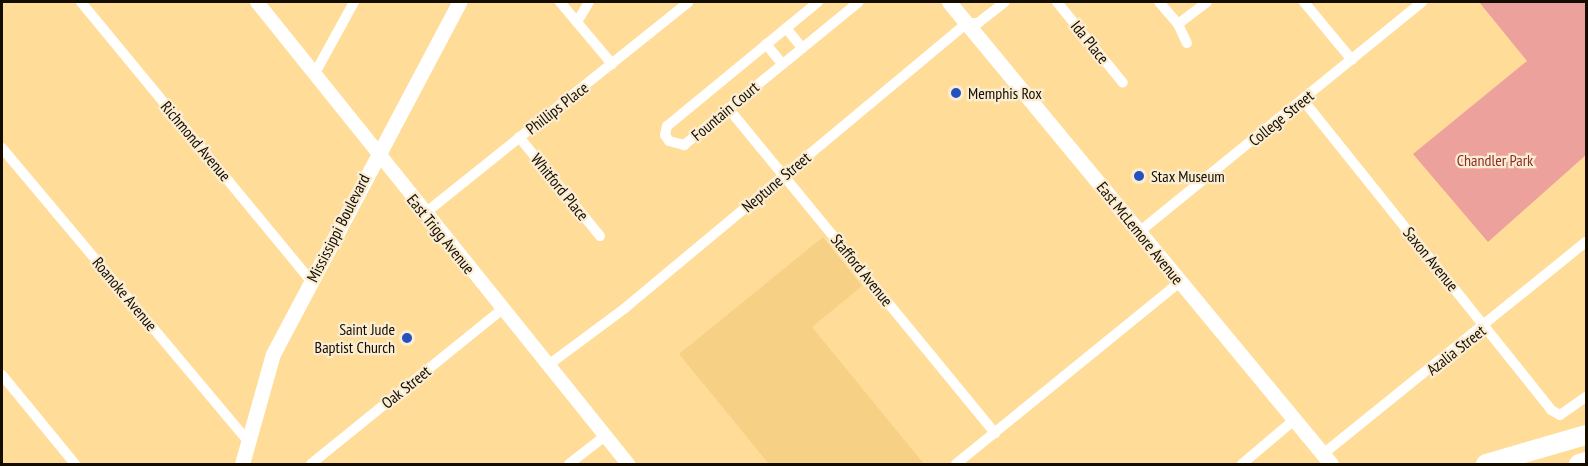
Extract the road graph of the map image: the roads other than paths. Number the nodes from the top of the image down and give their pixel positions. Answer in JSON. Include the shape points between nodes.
{"nodes":[{"id":1,"x":81,"y":2,"type":"edge"},
{"id":2,"x":257,"y":2,"type":"edge"},
{"id":3,"x":354,"y":2,"type":"edge"},
{"id":4,"x":459,"y":2,"type":"edge"},
{"id":5,"x":560,"y":2,"type":"edge"},
{"id":6,"x":589,"y":2,"type":"edge"},
{"id":7,"x":689,"y":2,"type":"edge"},
{"id":8,"x":818,"y":2,"type":"edge"},
{"id":9,"x":859,"y":2,"type":"edge"},
{"id":10,"x":949,"y":2,"type":"edge"},
{"id":11,"x":1005,"y":2,"type":"edge"},
{"id":12,"x":1057,"y":2,"type":"edge"},
{"id":13,"x":1159,"y":2,"type":"edge"},
{"id":14,"x":1207,"y":2,"type":"edge"},
{"id":15,"x":1304,"y":2,"type":"edge"},
{"id":16,"x":1422,"y":2,"type":"edge"},
{"id":17,"x":577,"y":22,"type":"junction"},
{"id":18,"x":967,"y":23,"type":"junction"},
{"id":19,"x":1178,"y":24,"type":"junction"},
{"id":20,"x":786,"y":28,"type":"junction"},
{"id":21,"x":1186,"y":43,"type":"dead end"},
{"id":22,"x":766,"y":44,"type":"junction"},
{"id":23,"x":802,"y":48,"type":"junction"},
{"id":24,"x":1352,"y":60,"type":"junction"},
{"id":25,"x":612,"y":64,"type":"junction"},
{"id":26,"x":782,"y":64,"type":"junction"},
{"id":27,"x":315,"y":73,"type":"junction"},
{"id":28,"x":1123,"y":84,"type":"dead end"},
{"id":29,"x":1303,"y":100,"type":"junction"},
{"id":30,"x":728,"y":108,"type":"junction"},
{"id":31,"x":519,"y":137,"type":"junction"},
{"id":32,"x":2,"y":148,"type":"edge"},
{"id":33,"x":377,"y":153,"type":"junction"},
{"id":34,"x":784,"y":175,"type":"junction"},
{"id":35,"x":424,"y":214,"type":"junction"},
{"id":36,"x":1139,"y":232,"type":"junction"},
{"id":37,"x":600,"y":236,"type":"dead end"},
{"id":38,"x":1587,"y":242,"type":"edge"},
{"id":39,"x":310,"y":280,"type":"junction"},
{"id":40,"x":1180,"y":282,"type":"junction"},
{"id":41,"x":501,"y":310,"type":"junction"},
{"id":42,"x":1485,"y":326,"type":"junction"},
{"id":43,"x":547,"y":366,"type":"junction"},
{"id":44,"x":2,"y":375,"type":"edge"},
{"id":45,"x":1587,"y":397,"type":"edge"},
{"id":46,"x":1294,"y":420,"type":"junction"},
{"id":47,"x":994,"y":433,"type":"junction"},
{"id":48,"x":1587,"y":435,"type":"edge"},
{"id":49,"x":605,"y":436,"type":"junction"},
{"id":50,"x":248,"y":441,"type":"junction"},
{"id":51,"x":1327,"y":459,"type":"edge"},
{"id":52,"x":1587,"y":462,"type":"edge"},
{"id":53,"x":242,"y":464,"type":"edge"},
{"id":54,"x":75,"y":465,"type":"edge"},
{"id":55,"x":311,"y":465,"type":"edge"},
{"id":56,"x":569,"y":465,"type":"edge"},
{"id":57,"x":628,"y":465,"type":"edge"},
{"id":58,"x":956,"y":465,"type":"edge"},
{"id":59,"x":1242,"y":465,"type":"edge"},
{"id":60,"x":1486,"y":465,"type":"edge"},
{"id":61,"x":1579,"y":465,"type":"edge"}],
"edges":[{"from":1,"to":39,"type":"street","name":"Richmond Avenue"},
{"from":2,"to":27,"type":"street","name":"East Trigg Avenue"},
{"from":3,"to":27,"type":"street"},
{"from":4,"to":33,"type":"main road","name":"Mississippi Boulevard"},
{"from":5,"to":17,"type":"street"},
{"from":6,"to":17,"type":"street"},
{"from":7,"to":25,"type":"street","name":"Phillips Place"},
{"from":8,"to":20,"type":"street","name":"Fountain Court"},
{"from":9,"to":23,"type":"street","name":"Fountain Court"},
{"from":10,"to":18,"type":"main road","name":"East McLemore Avenue"},
{"from":11,"to":18,"type":"street","name":"Neptune Street","via":[[978,23]]},
{"from":12,"to":28,"type":"street","name":"Ida Place"},
{"from":13,"to":19,"type":"street"},
{"from":14,"to":19,"type":"street"},
{"from":15,"to":24,"type":"street"},
{"from":16,"to":24,"type":"street","name":"College Street"},
{"from":17,"to":25,"type":"street"},
{"from":18,"to":34,"type":"street","name":"Neptune Street"},
{"from":18,"to":36,"type":"main road","name":"East McLemore Avenue"},
{"from":19,"to":21,"type":"street"},
{"from":20,"to":22,"type":"street","name":"Fountain Court"},
{"from":20,"to":23,"type":"street"},
{"from":22,"to":26,"type":"street"},
{"from":22,"to":30,"type":"street","name":"Fountain Court","via":[[667,126],[664,135],[678,146],[684,145]]},
{"from":23,"to":26,"type":"street","name":"Fountain Court"},
{"from":24,"to":29,"type":"street","name":"College Street"},
{"from":25,"to":31,"type":"street","name":"Phillips Place"},
{"from":26,"to":30,"type":"street","name":"Fountain Court"},
{"from":27,"to":33,"type":"street","name":"East Trigg Avenue"},
{"from":29,"to":36,"type":"street","name":"College Street"},
{"from":29,"to":42,"type":"street","name":"Saxon Avenue"},
{"from":30,"to":34,"type":"street","name":"Stafford Avenue"},
{"from":31,"to":35,"type":"street","name":"Phillips Place"},
{"from":31,"to":37,"type":"street","name":"Whitford Place"},
{"from":32,"to":50,"type":"street","name":"Roanoke Avenue"},
{"from":33,"to":35,"type":"street","name":"East Trigg Avenue"},
{"from":33,"to":39,"type":"main road","name":"Mississippi Boulevard"},
{"from":34,"to":43,"type":"street","name":"Neptune Street","via":[[625,308]]},
{"from":34,"to":47,"type":"street","name":"Stafford Avenue"},
{"from":35,"to":41,"type":"street","name":"East Trigg Avenue"},
{"from":36,"to":40,"type":"main road","name":"East McLemore Avenue"},
{"from":38,"to":42,"type":"street","name":"Azalia Street"},
{"from":39,"to":50,"type":"main road","name":"Mississippi Boulevard","via":[[273,354]]},
{"from":40,"to":46,"type":"main road","name":"East McLemore Avenue"},
{"from":40,"to":47,"type":"street"},
{"from":41,"to":43,"type":"street","name":"East Trigg Avenue"},
{"from":41,"to":55,"type":"street","name":"Oak Street"},
{"from":42,"to":45,"type":"street","name":"Saxon Avenue","via":[[1551,410],[1560,415]]},
{"from":42,"to":51,"type":"street","name":"Azalia Street"},
{"from":43,"to":49,"type":"street","name":"East Trigg Avenue"},
{"from":44,"to":54,"type":"street"},
{"from":46,"to":51,"type":"main road","name":"East McLemore Avenue"},
{"from":46,"to":59,"type":"street"},
{"from":47,"to":58,"type":"street"},
{"from":48,"to":60,"type":"highway"},
{"from":49,"to":56,"type":"street"},
{"from":49,"to":57,"type":"street","name":"East Trigg Avenue"},
{"from":50,"to":53,"type":"main road","name":"Mississippi Boulevard"},
{"from":52,"to":61,"type":"highway"}]}
